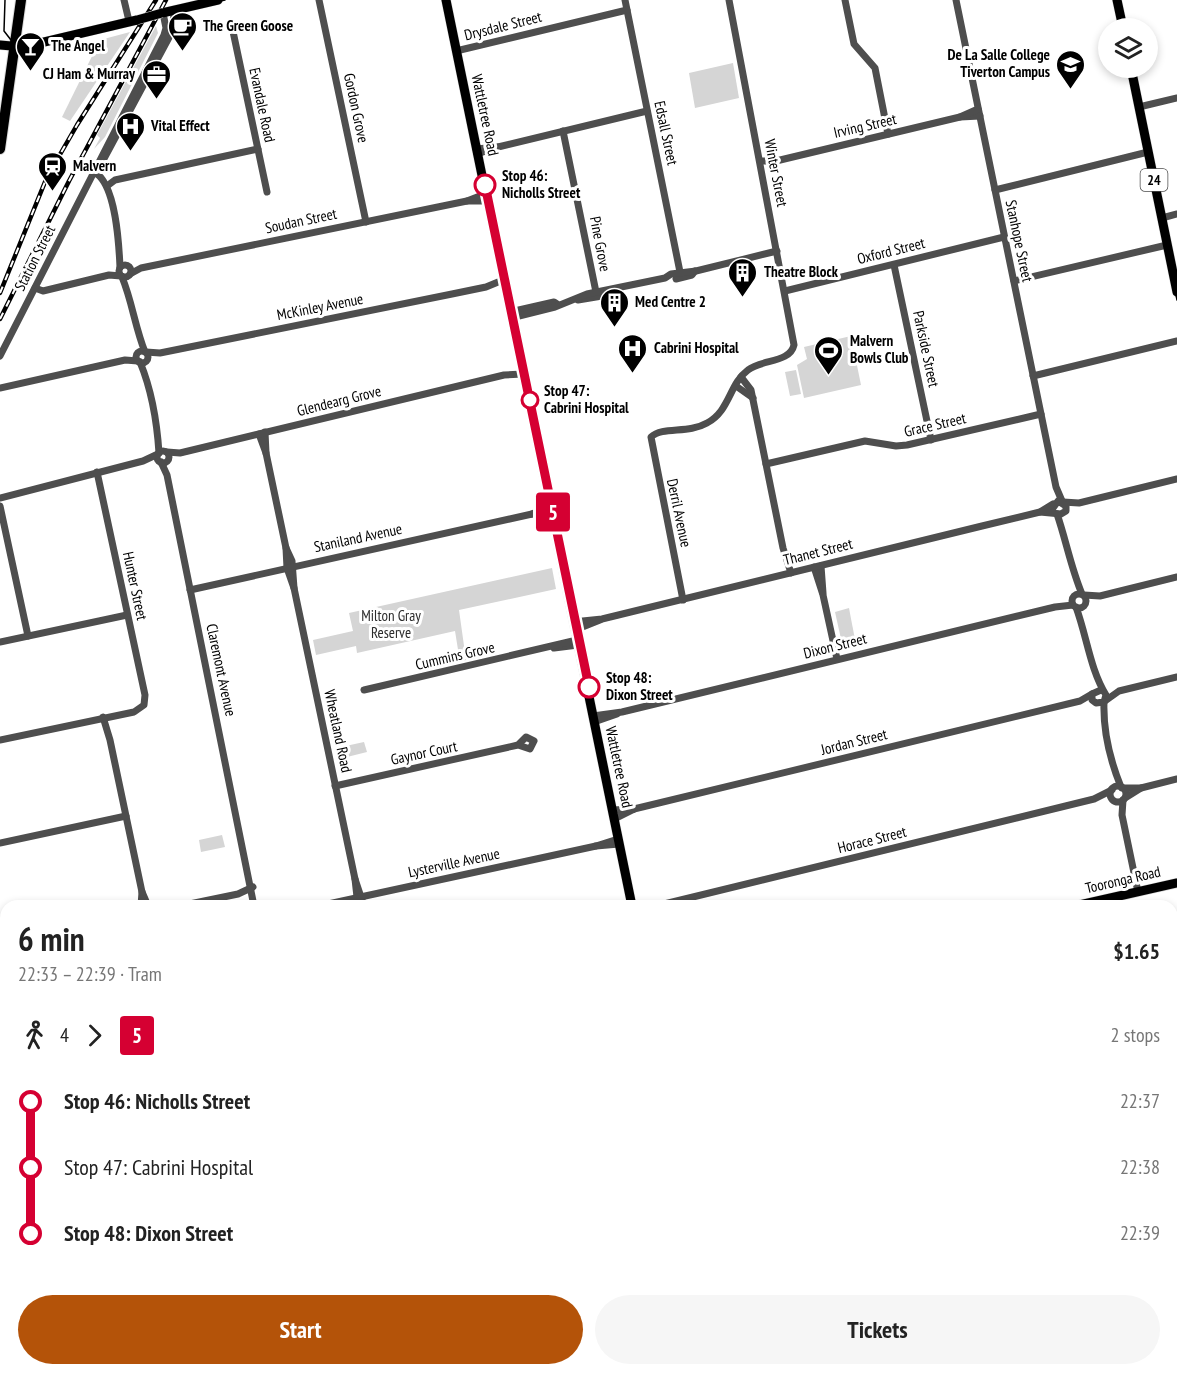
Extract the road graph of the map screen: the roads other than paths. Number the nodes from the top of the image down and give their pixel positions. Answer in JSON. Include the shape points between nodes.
{"nodes":[{"id":1,"x":21,"y":0,"type":"edge"},
{"id":2,"x":124,"y":0,"type":"edge"},
{"id":3,"x":218,"y":0,"type":"edge"},
{"id":4,"x":319,"y":0,"type":"edge"},
{"id":5,"x":446,"y":0,"type":"edge"},
{"id":6,"x":625,"y":0,"type":"edge"},
{"id":7,"x":729,"y":0,"type":"edge"},
{"id":8,"x":845,"y":0,"type":"edge"},
{"id":9,"x":956,"y":0,"type":"edge"},
{"id":10,"x":1117,"y":0,"type":"edge"},
{"id":11,"x":174,"y":10,"type":"junction"},
{"id":12,"x":627,"y":10,"type":"junction"},
{"id":13,"x":163,"y":13,"type":"junction"},
{"id":14,"x":1121,"y":18,"type":"edge"},
{"id":15,"x":133,"y":20,"type":"junction"},
{"id":16,"x":231,"y":22,"type":"dead end"},
{"id":17,"x":0,"y":45,"type":"edge"},
{"id":18,"x":14,"y":47,"type":"junction"},
{"id":19,"x":456,"y":51,"type":"junction"},
{"id":20,"x":1133,"y":78,"type":"edge"},
{"id":21,"x":144,"y":80,"type":"junction"},
{"id":22,"x":1177,"y":98,"type":"edge"},
{"id":23,"x":3,"y":105,"type":"edge"},
{"id":24,"x":1139,"y":107,"type":"junction"},
{"id":25,"x":647,"y":111,"type":"junction"},
{"id":26,"x":979,"y":112,"type":"junction"},
{"id":27,"x":563,"y":131,"type":"junction"},
{"id":28,"x":888,"y":134,"type":"junction"},
{"id":29,"x":0,"y":149,"type":"edge"},
{"id":30,"x":258,"y":149,"type":"junction"},
{"id":31,"x":477,"y":152,"type":"junction"},
{"id":32,"x":1148,"y":152,"type":"junction"},
{"id":33,"x":760,"y":165,"type":"junction"},
{"id":34,"x":93,"y":176,"type":"junction"},
{"id":35,"x":105,"y":184,"type":"junction"},
{"id":36,"x":995,"y":190,"type":"junction"},
{"id":37,"x":267,"y":192,"type":"dead end"},
{"id":38,"x":486,"y":197,"type":"junction"},
{"id":39,"x":1177,"y":214,"type":"edge"},
{"id":40,"x":1162,"y":218,"type":"junction"},
{"id":41,"x":366,"y":222,"type":"junction"},
{"id":42,"x":1004,"y":237,"type":"junction"},
{"id":43,"x":1167,"y":245,"type":"junction"},
{"id":44,"x":777,"y":251,"type":"junction"},
{"id":45,"x":894,"y":265,"type":"junction"},
{"id":46,"x":125,"y":271,"type":"junction"},
{"id":47,"x":679,"y":275,"type":"junction"},
{"id":48,"x":39,"y":281,"type":"junction"},
{"id":49,"x":1014,"y":281,"type":"junction"},
{"id":50,"x":504,"y":283,"type":"junction"},
{"id":51,"x":57,"y":285,"type":"junction"},
{"id":52,"x":35,"y":288,"type":"junction"},
{"id":53,"x":615,"y":290,"type":"junction"},
{"id":54,"x":785,"y":291,"type":"junction"},
{"id":55,"x":596,"y":292,"type":"junction"},
{"id":56,"x":1177,"y":292,"type":"edge"},
{"id":57,"x":577,"y":300,"type":"junction"},
{"id":58,"x":510,"y":315,"type":"junction"},
{"id":59,"x":1177,"y":341,"type":"edge"},
{"id":60,"x":0,"y":356,"type":"edge"},
{"id":61,"x":142,"y":357,"type":"junction"},
{"id":62,"x":522,"y":371,"type":"junction"},
{"id":63,"x":1033,"y":376,"type":"junction"},
{"id":64,"x":741,"y":377,"type":"junction"},
{"id":65,"x":1,"y":386,"type":"edge"},
{"id":66,"x":736,"y":386,"type":"junction"},
{"id":67,"x":753,"y":398,"type":"junction"},
{"id":68,"x":1041,"y":414,"type":"junction"},
{"id":69,"x":262,"y":433,"type":"junction"},
{"id":70,"x":931,"y":440,"type":"junction"},
{"id":71,"x":163,"y":457,"type":"junction"},
{"id":72,"x":766,"y":464,"type":"junction"},
{"id":73,"x":97,"y":472,"type":"junction"},
{"id":74,"x":1177,"y":479,"type":"edge"},
{"id":75,"x":0,"y":498,"type":"edge"},
{"id":76,"x":1058,"y":502,"type":"junction"},
{"id":77,"x":1079,"y":503,"type":"junction"},
{"id":78,"x":0,"y":506,"type":"edge"},
{"id":79,"x":550,"y":509,"type":"junction"},
{"id":80,"x":1040,"y":512,"type":"junction"},
{"id":81,"x":1061,"y":513,"type":"junction"},
{"id":82,"x":817,"y":566,"type":"junction"},
{"id":83,"x":290,"y":567,"type":"junction"},
{"id":84,"x":789,"y":574,"type":"junction"},
{"id":85,"x":1177,"y":577,"type":"edge"},
{"id":86,"x":1074,"y":579,"type":"junction"},
{"id":87,"x":190,"y":590,"type":"junction"},
{"id":88,"x":1083,"y":594,"type":"junction"},
{"id":89,"x":1100,"y":596,"type":"junction"},
{"id":90,"x":682,"y":600,"type":"junction"},
{"id":91,"x":1074,"y":602,"type":"junction"},
{"id":92,"x":1085,"y":604,"type":"junction"},
{"id":93,"x":127,"y":615,"type":"junction"},
{"id":94,"x":1083,"y":622,"type":"junction"},
{"id":95,"x":574,"y":626,"type":"junction"},
{"id":96,"x":28,"y":636,"type":"junction"},
{"id":97,"x":0,"y":642,"type":"edge"},
{"id":98,"x":578,"y":643,"type":"junction"},
{"id":99,"x":837,"y":659,"type":"junction"},
{"id":100,"x":1094,"y":676,"type":"junction"},
{"id":101,"x":1177,"y":677,"type":"edge"},
{"id":102,"x":364,"y":690,"type":"dead end"},
{"id":103,"x":1102,"y":690,"type":"junction"},
{"id":104,"x":1119,"y":691,"type":"junction"},
{"id":105,"x":1092,"y":693,"type":"junction"},
{"id":106,"x":1080,"y":701,"type":"junction"},
{"id":107,"x":1099,"y":702,"type":"junction"},
{"id":108,"x":105,"y":717,"type":"junction"},
{"id":109,"x":593,"y":719,"type":"junction"},
{"id":110,"x":0,"y":740,"type":"edge"},
{"id":111,"x":519,"y":745,"type":"dead end"},
{"id":112,"x":1114,"y":773,"type":"junction"},
{"id":113,"x":1177,"y":779,"type":"edge"},
{"id":114,"x":336,"y":786,"type":"junction"},
{"id":115,"x":1122,"y":788,"type":"junction"},
{"id":116,"x":1141,"y":788,"type":"junction"},
{"id":117,"x":1112,"y":789,"type":"junction"},
{"id":118,"x":1094,"y":800,"type":"junction"},
{"id":119,"x":1119,"y":800,"type":"junction"},
{"id":120,"x":613,"y":815,"type":"junction"},
{"id":121,"x":126,"y":816,"type":"junction"},
{"id":122,"x":619,"y":841,"type":"junction"},
{"id":123,"x":0,"y":843,"type":"edge"},
{"id":124,"x":1177,"y":883,"type":"edge"},
{"id":125,"x":253,"y":891,"type":"junction"},
{"id":126,"x":142,"y":892,"type":"junction"},
{"id":127,"x":1138,"y":892,"type":"junction"},
{"id":128,"x":141,"y":900,"type":"edge"},
{"id":129,"x":145,"y":900,"type":"edge"},
{"id":130,"x":209,"y":900,"type":"edge"},
{"id":131,"x":255,"y":900,"type":"edge"},
{"id":132,"x":358,"y":900,"type":"edge"},
{"id":133,"x":631,"y":900,"type":"edge"},
{"id":134,"x":681,"y":900,"type":"edge"},
{"id":135,"x":1102,"y":900,"type":"edge"}],
"edges":[{"from":1,"to":18,"type":"highway"},
{"from":2,"to":15,"type":"street"},
{"from":3,"to":11,"type":"main road"},
{"from":4,"to":41,"type":"street","name":"Gordon Grove"},
{"from":5,"to":19,"type":"main road","name":"Wattletree Road"},
{"from":6,"to":12,"type":"street","name":"Edsall Street"},
{"from":7,"to":33,"type":"street","name":"Winter Street"},
{"from":8,"to":28,"type":"street","via":[[854,44],[875,68]]},
{"from":9,"to":26,"type":"street","name":"Stanhope Street"},
{"from":10,"to":14,"type":"main road"},
{"from":11,"to":13,"type":"main road"},
{"from":11,"to":21,"type":"street","name":"Station Street","via":[[174,28]]},
{"from":12,"to":19,"type":"street","name":"Drysdale Street"},
{"from":12,"to":25,"type":"street","name":"Edsall Street"},
{"from":13,"to":15,"type":"main road","bridge":true},
{"from":13,"to":21,"type":"street","name":"Station Street","via":[[165,34]]},
{"from":15,"to":18,"type":"main road"},
{"from":16,"to":30,"type":"street","name":"Evandale Road"},
{"from":17,"to":18,"type":"main road"},
{"from":18,"to":23,"type":"highway"},
{"from":19,"to":31,"type":"main road","name":"Wattletree Road"},
{"from":20,"to":24,"type":"main road","number":"24"},
{"from":21,"to":34,"type":"street","name":"Station Street"},
{"from":22,"to":24,"type":"street"},
{"from":23,"to":29,"type":"highway"},
{"from":24,"to":32,"type":"main road","number":"24"},
{"from":25,"to":27,"type":"street"},
{"from":25,"to":47,"type":"street","name":"Edsall Street"},
{"from":26,"to":28,"type":"street","name":"Irving Street"},
{"from":26,"to":36,"type":"street","name":"Stanhope Street"},
{"from":27,"to":31,"type":"street"},
{"from":27,"to":55,"type":"street","name":"Pine Grove"},
{"from":28,"to":33,"type":"street","name":"Irving Street"},
{"from":30,"to":35,"type":"street"},
{"from":30,"to":37,"type":"street","name":"Evandale Road"},
{"from":31,"to":38,"type":"main road","name":"Wattletree Road"},
{"from":32,"to":36,"type":"street"},
{"from":32,"to":40,"type":"main road","number":"24"},
{"from":33,"to":44,"type":"street","name":"Winter Street"},
{"from":34,"to":35,"type":"street"},
{"from":34,"to":48,"type":"street","name":"Station Street"},
{"from":35,"to":46,"type":"street"},
{"from":36,"to":42,"type":"street","name":"Stanhope Street"},
{"from":38,"to":41,"type":"street","name":"Soudan Street"},
{"from":38,"to":50,"type":"main road","name":"Wattletree Road"},
{"from":39,"to":40,"type":"street"},
{"from":40,"to":43,"type":"main road","number":"24"},
{"from":41,"to":46,"type":"street","name":"Soudan Street"},
{"from":42,"to":45,"type":"street","name":"Oxford Street"},
{"from":42,"to":49,"type":"street","name":"Stanhope Street"},
{"from":43,"to":49,"type":"street"},
{"from":43,"to":56,"type":"main road","number":"24"},
{"from":44,"to":47,"type":"street"},
{"from":44,"to":54,"type":"street","name":"Winter Street"},
{"from":45,"to":54,"type":"street","name":"Oxford Street"},
{"from":45,"to":70,"type":"street","name":"Parkside Street"},
{"from":46,"to":51,"type":"street"},
{"from":46,"to":61,"type":"street"},
{"from":47,"to":53,"type":"street"},
{"from":48,"to":51,"type":"street"},
{"from":48,"to":52,"type":"street","name":"Station Street"},
{"from":49,"to":63,"type":"street","name":"Stanhope Street"},
{"from":50,"to":58,"type":"main road","name":"Wattletree Road"},
{"from":50,"to":61,"type":"street","name":"McKinley Avenue"},
{"from":51,"to":52,"type":"street","via":[[43,291]]},
{"from":52,"to":60,"type":"street","name":"Station Street"},
{"from":53,"to":55,"type":"street"},
{"from":53,"to":57,"type":"street","via":[[608,295]]},
{"from":54,"to":64,"type":"street","name":"Winter Street","via":[[794,340],[792,351],[757,364]]},
{"from":55,"to":57,"type":"street"},
{"from":57,"to":58,"type":"street"},
{"from":58,"to":62,"type":"main road","name":"Wattletree Road"},
{"from":59,"to":63,"type":"street"},
{"from":61,"to":65,"type":"street"},
{"from":61,"to":71,"type":"street"},
{"from":62,"to":69,"type":"street","name":"Glendearg Grove"},
{"from":62,"to":79,"type":"main road","name":"Wattletree Road"},
{"from":63,"to":68,"type":"street","name":"Stanhope Street"},
{"from":64,"to":66,"type":"street"},
{"from":64,"to":67,"type":"street","via":[[751,387]]},
{"from":66,"to":67,"type":"street"},
{"from":66,"to":90,"type":"street","name":"Derril Avenue","via":[[724,410],[712,421],[690,430],[662,430],[653,434],[650,442]]},
{"from":67,"to":72,"type":"street"},
{"from":68,"to":70,"type":"street","name":"Grace Street"},
{"from":68,"to":76,"type":"street","name":"Stanhope Street"},
{"from":69,"to":71,"type":"street","name":"Glendearg Grove"},
{"from":69,"to":83,"type":"street","name":"Wheatland Road"},
{"from":70,"to":72,"type":"street","name":"Grace Street","via":[[901,446],[865,441]]},
{"from":71,"to":73,"type":"street","name":"Glendearg Grove"},
{"from":71,"to":87,"type":"street","name":"Claremont Avenue"},
{"from":72,"to":84,"type":"street"},
{"from":73,"to":75,"type":"street","name":"Glendearg Grove"},
{"from":73,"to":93,"type":"street","name":"Hunter Street"},
{"from":74,"to":77,"type":"street"},
{"from":76,"to":77,"type":"street"},
{"from":76,"to":80,"type":"street","name":"Thanet Street"},
{"from":76,"to":81,"type":"street"},
{"from":76,"to":81,"type":"street"},
{"from":77,"to":81,"type":"street"},
{"from":78,"to":96,"type":"street"},
{"from":79,"to":83,"type":"street","name":"Staniland Avenue"},
{"from":79,"to":95,"type":"main road","name":"Wattletree Road"},
{"from":80,"to":81,"type":"street","name":"Thanet Street"},
{"from":80,"to":82,"type":"street","name":"Thanet Street"},
{"from":81,"to":86,"type":"street"},
{"from":82,"to":84,"type":"street","name":"Thanet Street"},
{"from":82,"to":99,"type":"street"},
{"from":83,"to":87,"type":"street","name":"Staniland Avenue"},
{"from":83,"to":114,"type":"street","name":"Wheatland Road"},
{"from":84,"to":90,"type":"street","name":"Thanet Street"},
{"from":85,"to":89,"type":"street"},
{"from":86,"to":88,"type":"street"},
{"from":86,"to":91,"type":"street"},
{"from":87,"to":125,"type":"street","name":"Claremont Avenue"},
{"from":88,"to":89,"type":"street"},
{"from":88,"to":91,"type":"street"},
{"from":88,"to":92,"type":"street"},
{"from":89,"to":92,"type":"street"},
{"from":90,"to":95,"type":"street","name":"Thanet Street"},
{"from":91,"to":92,"type":"street"},
{"from":91,"to":94,"type":"street"},
{"from":91,"to":99,"type":"street","name":"Dixon Street"},
{"from":92,"to":94,"type":"street"},
{"from":93,"to":96,"type":"street"},
{"from":93,"to":108,"type":"street","name":"Hunter Street","via":[[144,705],[134,712]]},
{"from":94,"to":100,"type":"street"},
{"from":95,"to":98,"type":"main road","name":"Wattletree Road"},
{"from":96,"to":97,"type":"street"},
{"from":98,"to":102,"type":"street","name":"Cummins Grove"},
{"from":98,"to":109,"type":"main road","name":"Wattletree Road"},
{"from":99,"to":109,"type":"street","name":"Dixon Street"},
{"from":100,"to":103,"type":"street"},
{"from":100,"to":105,"type":"street"},
{"from":101,"to":104,"type":"street"},
{"from":103,"to":104,"type":"street"},
{"from":103,"to":105,"type":"street","name":"Jordan Street"},
{"from":103,"to":107,"type":"street"},
{"from":104,"to":107,"type":"street"},
{"from":105,"to":106,"type":"street","name":"Jordan Street"},
{"from":105,"to":107,"type":"street"},
{"from":106,"to":107,"type":"street","name":"Jordan Street"},
{"from":106,"to":120,"type":"street","name":"Jordan Street"},
{"from":107,"to":112,"type":"street"},
{"from":108,"to":110,"type":"street"},
{"from":108,"to":121,"type":"street"},
{"from":109,"to":120,"type":"main road","name":"Wattletree Road"},
{"from":111,"to":114,"type":"street","name":"Gaynor Court"},
{"from":112,"to":115,"type":"street"},
{"from":112,"to":117,"type":"street"},
{"from":113,"to":116,"type":"street"},
{"from":114,"to":132,"type":"street","name":"Wheatland Road"},
{"from":115,"to":116,"type":"street"},
{"from":115,"to":117,"type":"street","name":"Horace Street"},
{"from":115,"to":119,"type":"street"},
{"from":116,"to":119,"type":"street"},
{"from":117,"to":118,"type":"street","name":"Horace Street"},
{"from":117,"to":119,"type":"street"},
{"from":118,"to":119,"type":"street","name":"Horace Street"},
{"from":118,"to":134,"type":"street","name":"Horace Street"},
{"from":119,"to":127,"type":"street"},
{"from":120,"to":122,"type":"main road","name":"Wattletree Road"},
{"from":121,"to":123,"type":"street"},
{"from":121,"to":126,"type":"street"},
{"from":122,"to":132,"type":"street","name":"Lysterville Avenue"},
{"from":122,"to":133,"type":"main road","name":"Wattletree Road"},
{"from":124,"to":127,"type":"main road","name":"Tooronga Road"},
{"from":125,"to":130,"type":"street"},
{"from":125,"to":131,"type":"street","name":"Claremont Avenue"},
{"from":126,"to":128,"type":"street"},
{"from":126,"to":129,"type":"street"},
{"from":127,"to":135,"type":"main road","name":"Tooronga Road"}]}
